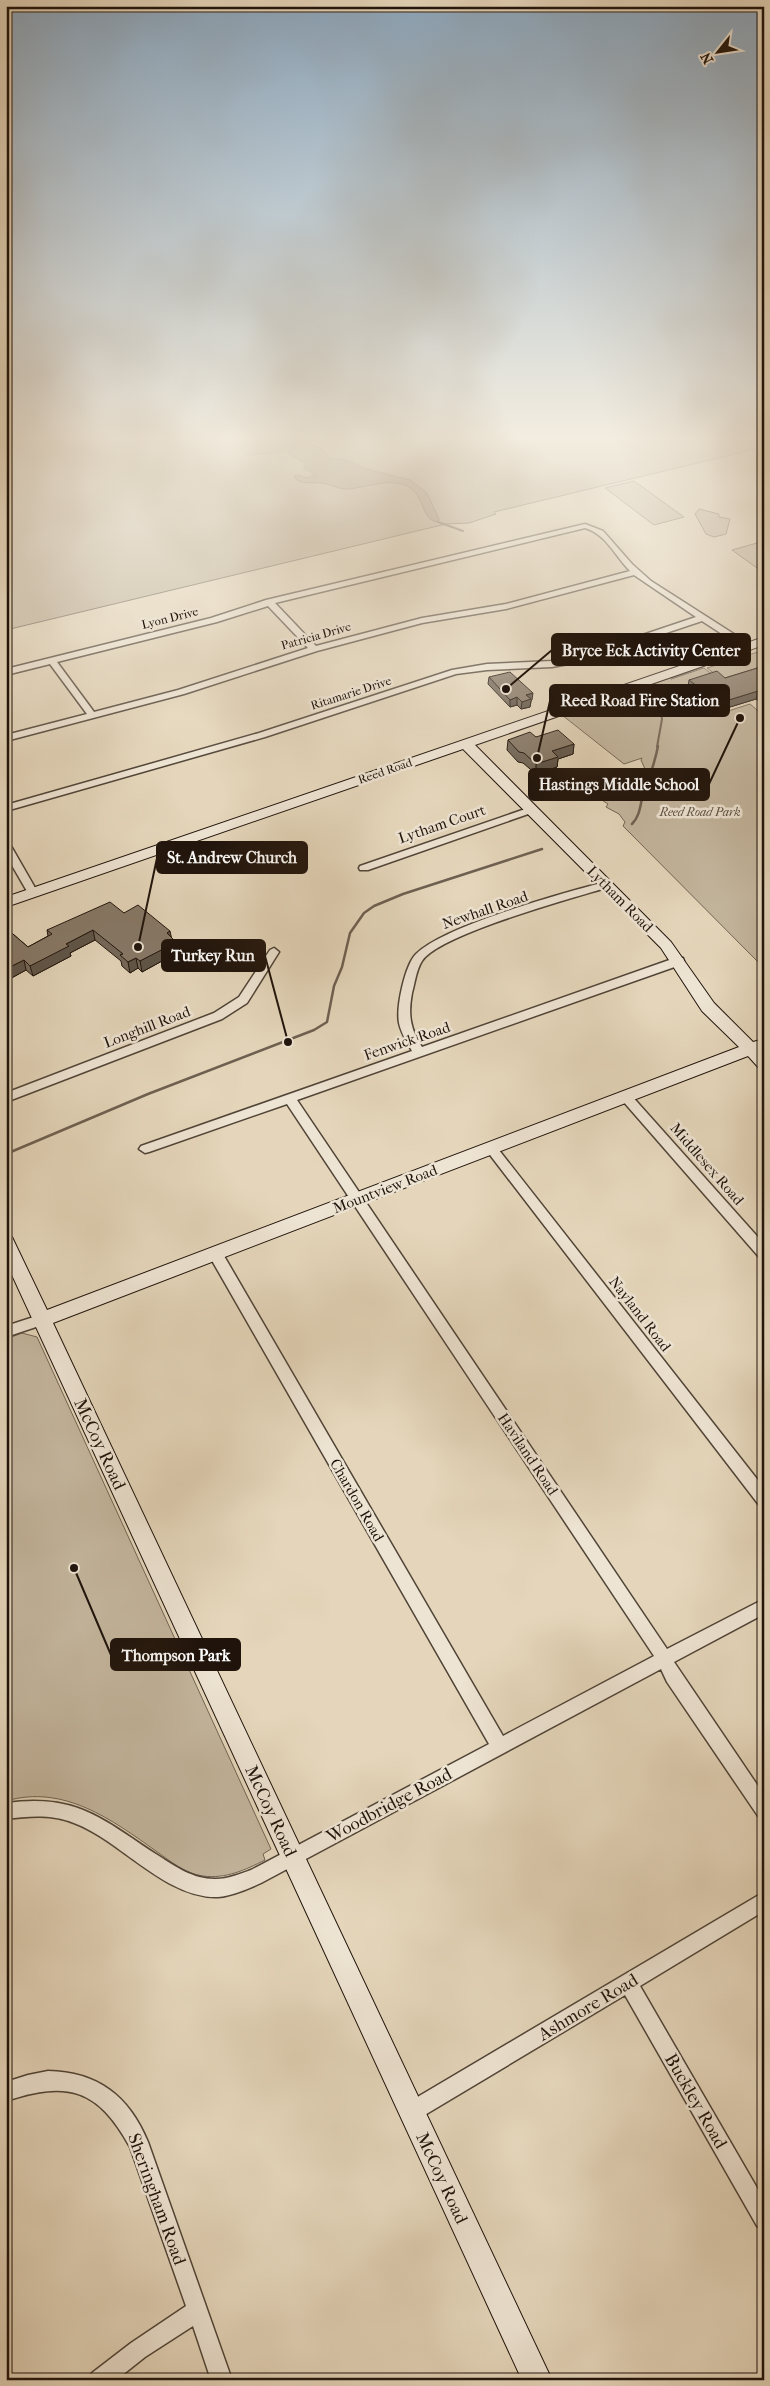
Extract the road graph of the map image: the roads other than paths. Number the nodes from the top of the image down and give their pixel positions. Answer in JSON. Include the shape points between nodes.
{"nodes":[{"id":1,"x":507,"y":545,"type":"edge"},
{"id":2,"x":611,"y":545,"type":"edge"},
{"id":3,"x":636,"y":572,"type":"junction"},
{"id":4,"x":269,"y":602,"type":"junction"},
{"id":5,"x":704,"y":617,"type":"junction"},
{"id":6,"x":764,"y":641,"type":"edge"},
{"id":7,"x":748,"y":646,"type":"junction"},
{"id":8,"x":314,"y":648,"type":"junction"},
{"id":9,"x":52,"y":661,"type":"junction"},
{"id":10,"x":6,"y":672,"type":"edge"},
{"id":11,"x":92,"y":715,"type":"junction"},
{"id":12,"x":6,"y":738,"type":"edge"},
{"id":13,"x":466,"y":744,"type":"junction"},
{"id":14,"x":6,"y":808,"type":"edge"},
{"id":15,"x":531,"y":810,"type":"junction"},
{"id":16,"x":6,"y":846,"type":"edge"},
{"id":17,"x":364,"y":868,"type":"dead end"},
{"id":18,"x":605,"y":885,"type":"junction"},
{"id":19,"x":34,"y":893,"type":"junction"},
{"id":20,"x":6,"y":902,"type":"edge"},
{"id":21,"x":274,"y":952,"type":"dead end"},
{"id":22,"x":679,"y":961,"type":"junction"},
{"id":23,"x":757,"y":1047,"type":"edge"},
{"id":24,"x":420,"y":1053,"type":"junction"},
{"id":25,"x":764,"y":1063,"type":"edge"},
{"id":26,"x":626,"y":1097,"type":"junction"},
{"id":27,"x":6,"y":1098,"type":"edge"},
{"id":28,"x":290,"y":1098,"type":"junction"},
{"id":29,"x":491,"y":1148,"type":"junction"},
{"id":30,"x":145,"y":1149,"type":"dead end"},
{"id":31,"x":357,"y":1199,"type":"junction"},
{"id":32,"x":6,"y":1242,"type":"edge"},
{"id":33,"x":215,"y":1253,"type":"junction"},
{"id":34,"x":764,"y":1253,"type":"edge"},
{"id":35,"x":43,"y":1319,"type":"junction"},
{"id":36,"x":6,"y":1332,"type":"edge"},
{"id":37,"x":764,"y":1500,"type":"edge"},
{"id":38,"x":764,"y":1606,"type":"edge"},
{"id":39,"x":663,"y":1659,"type":"junction"},
{"id":40,"x":499,"y":1746,"type":"junction"},
{"id":41,"x":764,"y":1810,"type":"edge"},
{"id":42,"x":6,"y":1811,"type":"edge"},
{"id":43,"x":292,"y":1856,"type":"junction"},
{"id":44,"x":764,"y":1901,"type":"edge"},
{"id":45,"x":628,"y":1983,"type":"junction"},
{"id":46,"x":6,"y":2092,"type":"edge"},
{"id":47,"x":411,"y":2112,"type":"junction"},
{"id":48,"x":764,"y":2219,"type":"edge"},
{"id":49,"x":197,"y":2311,"type":"junction"},
{"id":50,"x":99,"y":2380,"type":"edge"},
{"id":51,"x":222,"y":2380,"type":"edge"},
{"id":52,"x":537,"y":2380,"type":"edge"}],
"edges":[{"from":1,"to":4,"type":"street","name":"Lyon Drive"},
{"from":2,"to":3,"type":"street","name":"Lyon Drive"},
{"from":3,"to":5,"type":"street","via":[[668,598]]},
{"from":3,"to":8,"type":"street","name":"Patricia Drive","via":[[506,606],[422,620]]},
{"from":4,"to":8,"type":"street"},
{"from":4,"to":9,"type":"street","name":"Lyon Drive","via":[[214,620]]},
{"from":5,"to":7,"type":"street"},
{"from":5,"to":14,"type":"street","name":"Ritamarie Drive","via":[[570,661],[487,666],[456,672],[262,735]]},
{"from":6,"to":7,"type":"main road","name":"Reed Road"},
{"from":7,"to":13,"type":"main road","name":"Reed Road"},
{"from":8,"to":11,"type":"street","name":"Patricia Drive","via":[[196,687]]},
{"from":9,"to":10,"type":"street","name":"Lyon Drive"},
{"from":9,"to":11,"type":"street"},
{"from":11,"to":12,"type":"street","name":"Patricia Drive"},
{"from":13,"to":15,"type":"main road","name":"Lytham Road"},
{"from":13,"to":19,"type":"main road","name":"Reed Road"},
{"from":15,"to":17,"type":"street","name":"Lytham Court"},
{"from":15,"to":18,"type":"main road","name":"Lytham Road"},
{"from":16,"to":19,"type":"street"},
{"from":18,"to":22,"type":"main road","name":"Lytham Road"},
{"from":18,"to":24,"type":"street","name":"Newhall Road","via":[[453,935],[419,957],[403,1010],[404,1028]]},
{"from":19,"to":20,"type":"main road","name":"Reed Road"},
{"from":21,"to":27,"type":"street","name":"Longhill Road","via":[[243,1000],[218,1016]]},
{"from":22,"to":23,"type":"main road","name":"Lytham Road","via":[[708,1007]]},
{"from":22,"to":24,"type":"street","name":"Fenwick Road"},
{"from":23,"to":25,"type":"main road","name":"Lytham Road"},
{"from":23,"to":26,"type":"main road","name":"Mountview Road"},
{"from":24,"to":28,"type":"street","name":"Fenwick Road"},
{"from":26,"to":29,"type":"main road","name":"Mountview Road"},
{"from":26,"to":34,"type":"street","name":"Middlesex Road"},
{"from":28,"to":30,"type":"street","name":"Fenwick Road"},
{"from":28,"to":31,"type":"street","name":"Haviland Road"},
{"from":29,"to":31,"type":"main road","name":"Mountview Road"},
{"from":29,"to":37,"type":"street","name":"Nayland Road"},
{"from":31,"to":33,"type":"main road","name":"Mountview Road"},
{"from":31,"to":39,"type":"street","name":"Haviland Road"},
{"from":32,"to":35,"type":"main road","name":"McCoy Road"},
{"from":33,"to":35,"type":"main road","name":"Mountview Road"},
{"from":33,"to":40,"type":"street","name":"Chardon Road"},
{"from":35,"to":36,"type":"street","name":"Mountview Road"},
{"from":35,"to":43,"type":"main road","name":"McCoy Road"},
{"from":38,"to":39,"type":"street","name":"Woodbridge Road"},
{"from":39,"to":40,"type":"street","name":"Woodbridge Road"},
{"from":39,"to":41,"type":"street","name":"Haviland Road"},
{"from":40,"to":43,"type":"street","name":"Woodbridge Road"},
{"from":42,"to":43,"type":"street","name":"Woodbridge Road","via":[[47,1807],[73,1812],[94,1821],[176,1877],[214,1888],[255,1877]]},
{"from":43,"to":47,"type":"main road","name":"McCoy Road"},
{"from":44,"to":45,"type":"street","name":"Ashmore Road"},
{"from":45,"to":47,"type":"street","name":"Ashmore Road"},
{"from":45,"to":48,"type":"street","name":"Buckley Road"},
{"from":46,"to":49,"type":"street","name":"Sheringham Road","via":[[40,2082],[65,2080],[102,2094],[118,2107],[138,2142]]},
{"from":47,"to":52,"type":"main road","name":"McCoy Road"},
{"from":49,"to":50,"type":"street"},
{"from":49,"to":51,"type":"street","name":"Sheringham Road"}]}
